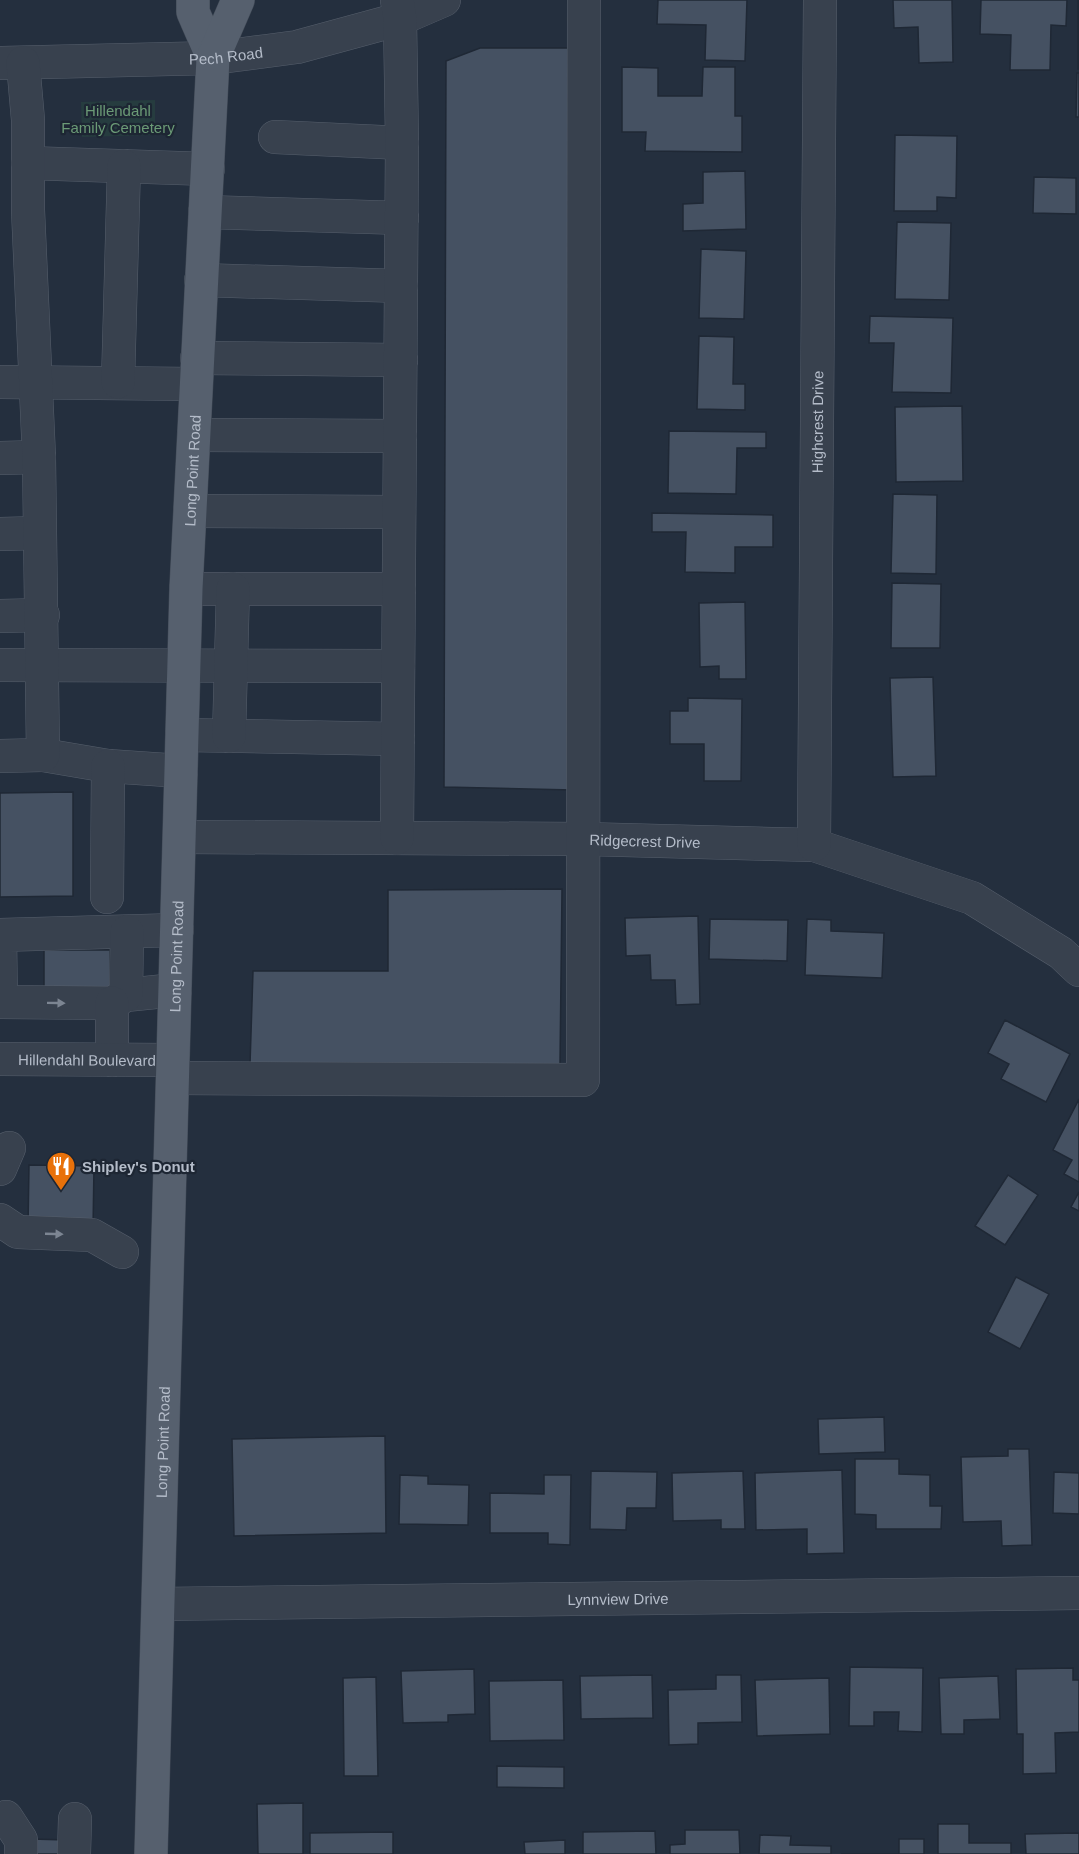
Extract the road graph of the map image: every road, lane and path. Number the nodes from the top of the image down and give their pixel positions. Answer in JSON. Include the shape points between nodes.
{"nodes":[{"id":1,"x":193,"y":0,"type":"edge"},
{"id":2,"x":238,"y":0,"type":"edge"},
{"id":3,"x":444,"y":0,"type":"edge"},
{"id":4,"x":584,"y":0,"type":"edge"},
{"id":5,"x":820,"y":0,"type":"edge"},
{"id":6,"x":399,"y":9,"type":"edge"},
{"id":7,"x":213,"y":58,"type":"junction"},
{"id":8,"x":11,"y":63,"type":"edge"},
{"id":9,"x":275,"y":137,"type":"dead end"},
{"id":10,"x":402,"y":143,"type":"junction"},
{"id":11,"x":28,"y":163,"type":"junction"},
{"id":12,"x":124,"y":166,"type":"junction"},
{"id":13,"x":208,"y":169,"type":"junction"},
{"id":14,"x":205,"y":212,"type":"junction"},
{"id":15,"x":402,"y":218,"type":"junction"},
{"id":16,"x":201,"y":280,"type":"junction"},
{"id":17,"x":401,"y":286,"type":"junction"},
{"id":18,"x":401,"y":360,"type":"junction"},
{"id":19,"x":197,"y":371,"type":"junction"},
{"id":20,"x":0,"y":382,"type":"edge"},
{"id":21,"x":34,"y":382,"type":"junction"},
{"id":22,"x":118,"y":382,"type":"junction"},
{"id":23,"x":194,"y":435,"type":"junction"},
{"id":24,"x":400,"y":436,"type":"junction"},
{"id":25,"x":39,"y":457,"type":"junction"},
{"id":26,"x":0,"y":458,"type":"edge"},
{"id":27,"x":190,"y":511,"type":"junction"},
{"id":28,"x":399,"y":512,"type":"junction"},
{"id":29,"x":39,"y":533,"type":"junction"},
{"id":30,"x":0,"y":534,"type":"edge"},
{"id":31,"x":186,"y":589,"type":"junction"},
{"id":32,"x":233,"y":589,"type":"junction"},
{"id":33,"x":399,"y":589,"type":"junction"},
{"id":34,"x":43,"y":615,"type":"junction"},
{"id":35,"x":0,"y":616,"type":"edge"},
{"id":36,"x":41,"y":664,"type":"junction"},
{"id":37,"x":184,"y":664,"type":"junction"},
{"id":38,"x":231,"y":664,"type":"junction"},
{"id":39,"x":0,"y":665,"type":"edge"},
{"id":40,"x":398,"y":666,"type":"junction"},
{"id":41,"x":182,"y":735,"type":"junction"},
{"id":42,"x":229,"y":736,"type":"junction"},
{"id":43,"x":398,"y":739,"type":"junction"},
{"id":44,"x":43,"y":755,"type":"junction"},
{"id":45,"x":0,"y":756,"type":"edge"},
{"id":46,"x":108,"y":766,"type":"junction"},
{"id":47,"x":181,"y":771,"type":"junction"},
{"id":48,"x":180,"y":837,"type":"junction"},
{"id":49,"x":397,"y":838,"type":"junction"},
{"id":50,"x":585,"y":838,"type":"junction"},
{"id":51,"x":814,"y":845,"type":"junction"},
{"id":52,"x":107,"y":897,"type":"dead end"},
{"id":53,"x":177,"y":930,"type":"junction"},
{"id":54,"x":127,"y":932,"type":"junction"},
{"id":55,"x":1079,"y":970,"type":"edge"},
{"id":56,"x":0,"y":978,"type":"edge"},
{"id":57,"x":175,"y":990,"type":"junction"},
{"id":58,"x":119,"y":999,"type":"junction"},
{"id":59,"x":1,"y":1002,"type":"edge"},
{"id":60,"x":0,"y":1059,"type":"edge"},
{"id":61,"x":112,"y":1060,"type":"junction"},
{"id":62,"x":173,"y":1069,"type":"junction"},
{"id":63,"x":0,"y":1220,"type":"edge"},
{"id":64,"x":122,"y":1252,"type":"dead end"},
{"id":65,"x":1079,"y":1593,"type":"edge"},
{"id":66,"x":158,"y":1604,"type":"junction"},
{"id":67,"x":6,"y":1817,"type":"dead end"},
{"id":68,"x":75,"y":1819,"type":"dead end"},
{"id":69,"x":21,"y":1854,"type":"edge"},
{"id":70,"x":74,"y":1854,"type":"edge"},
{"id":71,"x":150,"y":1854,"type":"edge"}],
"edges":[{"from":1,"to":7,"type":"main road","name":"Long Point Road","via":[[193,12]]},
{"from":2,"to":7,"type":"main road","name":"Long Point Road"},
{"from":3,"to":6,"type":"street","name":"Pech Road"},
{"from":4,"to":50,"type":"street"},
{"from":5,"to":51,"type":"street","name":"Highcrest Drive"},
{"from":6,"to":7,"type":"street","name":"Pech Road","via":[[297,47]]},
{"from":6,"to":10,"type":"street"},
{"from":7,"to":8,"type":"street","name":"Pech Road"},
{"from":7,"to":13,"type":"main road","name":"Long Point Road"},
{"from":8,"to":11,"type":"street","via":[[28,120]]},
{"from":9,"to":10,"type":"street"},
{"from":10,"to":15,"type":"street"},
{"from":11,"to":12,"type":"street"},
{"from":11,"to":21,"type":"street"},
{"from":12,"to":13,"type":"street"},
{"from":12,"to":22,"type":"street"},
{"from":13,"to":14,"type":"main road","name":"Long Point Road"},
{"from":14,"to":15,"type":"street"},
{"from":14,"to":16,"type":"main road","name":"Long Point Road"},
{"from":15,"to":17,"type":"street"},
{"from":16,"to":17,"type":"street"},
{"from":16,"to":19,"type":"main road","name":"Long Point Road"},
{"from":17,"to":18,"type":"street"},
{"from":18,"to":19,"type":"street"},
{"from":18,"to":24,"type":"street"},
{"from":19,"to":22,"type":"street"},
{"from":19,"to":23,"type":"main road","name":"Long Point Road"},
{"from":20,"to":21,"type":"street"},
{"from":21,"to":22,"type":"street"},
{"from":21,"to":25,"type":"street"},
{"from":23,"to":24,"type":"street"},
{"from":23,"to":27,"type":"main road","name":"Long Point Road"},
{"from":24,"to":28,"type":"street"},
{"from":25,"to":26,"type":"street"},
{"from":25,"to":29,"type":"street"},
{"from":27,"to":28,"type":"street"},
{"from":27,"to":31,"type":"main road","name":"Long Point Road"},
{"from":28,"to":33,"type":"street"},
{"from":29,"to":30,"type":"street"},
{"from":29,"to":34,"type":"street"},
{"from":31,"to":32,"type":"street"},
{"from":31,"to":37,"type":"main road","name":"Long Point Road"},
{"from":32,"to":33,"type":"street"},
{"from":32,"to":38,"type":"street"},
{"from":33,"to":40,"type":"street"},
{"from":34,"to":35,"type":"street"},
{"from":34,"to":36,"type":"street"},
{"from":36,"to":37,"type":"street"},
{"from":36,"to":39,"type":"street"},
{"from":36,"to":44,"type":"street"},
{"from":37,"to":38,"type":"street"},
{"from":37,"to":41,"type":"main road","name":"Long Point Road"},
{"from":38,"to":40,"type":"street"},
{"from":38,"to":42,"type":"street"},
{"from":40,"to":43,"type":"street"},
{"from":41,"to":42,"type":"street"},
{"from":41,"to":47,"type":"main road","name":"Long Point Road"},
{"from":42,"to":43,"type":"street"},
{"from":43,"to":49,"type":"street"},
{"from":44,"to":45,"type":"street"},
{"from":44,"to":46,"type":"street"},
{"from":46,"to":47,"type":"street"},
{"from":46,"to":52,"type":"street"},
{"from":47,"to":48,"type":"main road","name":"Long Point Road"},
{"from":48,"to":49,"type":"street","name":"Ridgecrest Drive"},
{"from":48,"to":53,"type":"main road","name":"Long Point Road"},
{"from":49,"to":50,"type":"street","name":"Ridgecrest Drive"},
{"from":50,"to":51,"type":"street","name":"Ridgecrest Drive"},
{"from":50,"to":62,"type":"street","name":"Hillendahl Boulevard","via":[[583,1080]]},
{"from":51,"to":55,"type":"street","name":"Ridgecrest Drive","via":[[972,898],[1061,953]]},
{"from":53,"to":54,"type":"street"},
{"from":53,"to":57,"type":"main road","name":"Long Point Road"},
{"from":54,"to":56,"type":"street","via":[[0,935]]},
{"from":54,"to":58,"type":"street"},
{"from":56,"to":59,"type":"street"},
{"from":57,"to":58,"type":"street"},
{"from":57,"to":62,"type":"main road","name":"Long Point Road"},
{"from":59,"to":58,"type":"street","one_way":true},
{"from":58,"to":61,"type":"street"},
{"from":60,"to":61,"type":"street","name":"Hillendahl Boulevard"},
{"from":61,"to":62,"type":"street","name":"Hillendahl Boulevard"},
{"from":62,"to":66,"type":"main road","name":"Long Point Road"},
{"from":63,"to":64,"type":"street","one_way":true,"via":[[18,1233],[92,1235]]},
{"from":65,"to":66,"type":"street","name":"Lynnview Drive"},
{"from":66,"to":71,"type":"main road","name":"Long Point Road"},
{"from":67,"to":69,"type":"street","via":[[21,1840]]},
{"from":68,"to":70,"type":"street"}]}
